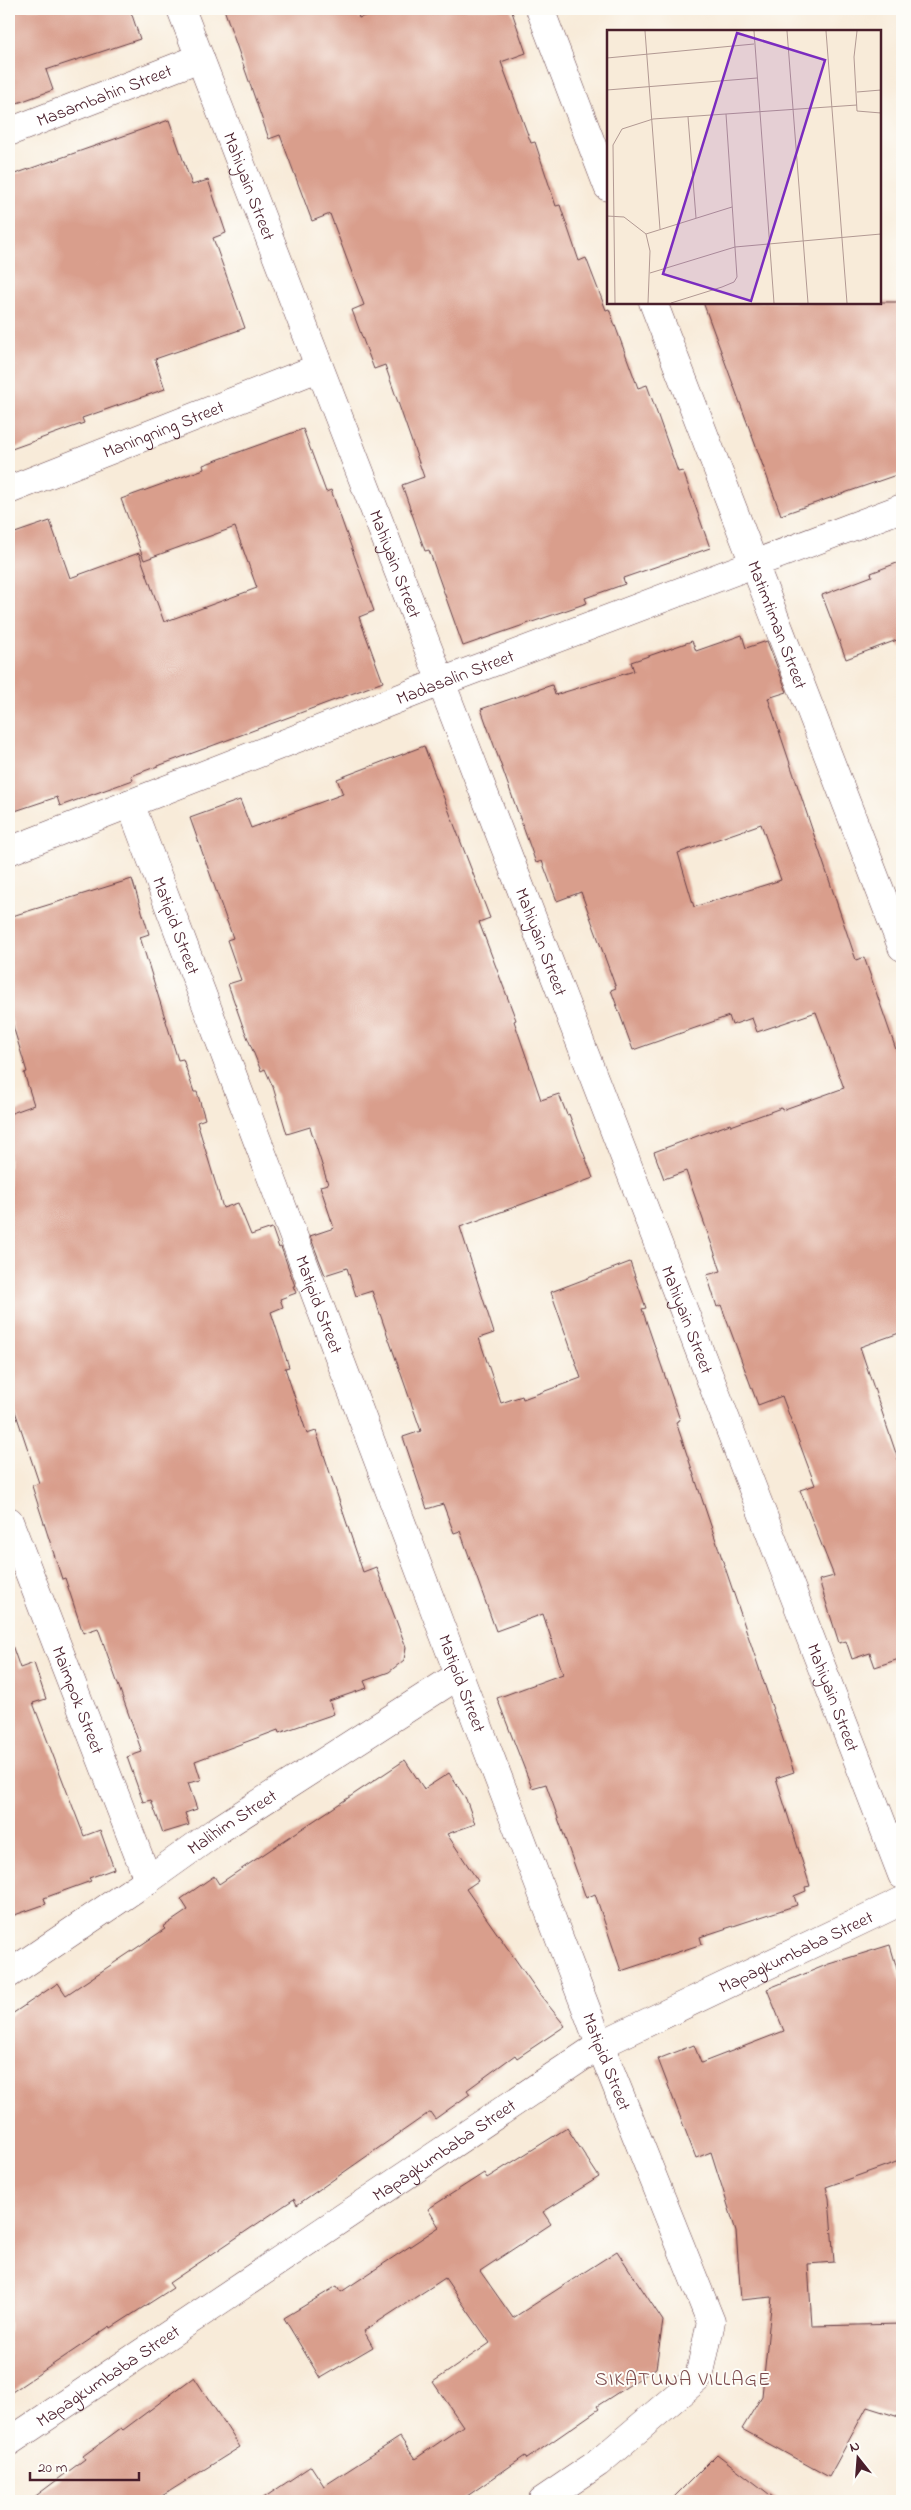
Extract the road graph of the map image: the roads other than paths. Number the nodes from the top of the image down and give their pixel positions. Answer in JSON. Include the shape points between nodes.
{"nodes":[{"id":1,"x":181,"y":9,"type":"edge"},
{"id":2,"x":540,"y":9,"type":"edge"},
{"id":3,"x":200,"y":58,"type":"junction"},
{"id":4,"x":9,"y":132,"type":"edge"},
{"id":5,"x":607,"y":184,"type":"edge"},
{"id":6,"x":654,"y":304,"type":"edge"},
{"id":7,"x":318,"y":368,"type":"junction"},
{"id":8,"x":9,"y":490,"type":"edge"},
{"id":9,"x":902,"y":508,"type":"edge"},
{"id":10,"x":753,"y":565,"type":"junction"},
{"id":11,"x":441,"y":682,"type":"junction"},
{"id":12,"x":130,"y":803,"type":"junction"},
{"id":13,"x":9,"y":851,"type":"edge"},
{"id":14,"x":902,"y":947,"type":"edge"},
{"id":15,"x":9,"y":1521,"type":"edge"},
{"id":16,"x":458,"y":1676,"type":"junction"},
{"id":17,"x":902,"y":1875,"type":"edge"},
{"id":18,"x":148,"y":1880,"type":"junction"},
{"id":19,"x":902,"y":1901,"type":"edge"},
{"id":20,"x":9,"y":1974,"type":"edge"},
{"id":21,"x":600,"y":2044,"type":"junction"},
{"id":22,"x":9,"y":2442,"type":"edge"},
{"id":23,"x":542,"y":2501,"type":"edge"}],
"edges":[{"from":1,"to":3,"type":"street","name":"Mahiyain Street"},
{"from":2,"to":5,"type":"street"},
{"from":3,"to":4,"type":"street","name":"Masambahin Street"},
{"from":3,"to":7,"type":"street","name":"Mahiyain Street"},
{"from":6,"to":10,"type":"street","name":"Matimtiman Street"},
{"from":7,"to":8,"type":"street","name":"Maningning Street"},
{"from":7,"to":11,"type":"street","name":"Mahiyain Street"},
{"from":9,"to":10,"type":"street","name":"Madasalin Street"},
{"from":10,"to":11,"type":"street","name":"Madasalin Street"},
{"from":10,"to":14,"type":"street","name":"Matimtiman Street"},
{"from":11,"to":12,"type":"street","name":"Madasalin Street"},
{"from":11,"to":17,"type":"street","name":"Mahiyain Street"},
{"from":12,"to":13,"type":"street","name":"Madasalin Street"},
{"from":12,"to":16,"type":"street","name":"Matipid Street"},
{"from":15,"to":18,"type":"street","name":"Maimpok Street"},
{"from":16,"to":18,"type":"street","name":"Malihim Street","via":[[218,1830]]},
{"from":16,"to":21,"type":"street","name":"Matipid Street"},
{"from":18,"to":20,"type":"street","name":"Malihim Street"},
{"from":19,"to":21,"type":"street","name":"Mapagkumbaba Street"},
{"from":21,"to":22,"type":"street","name":"Mapagkumbaba Street"},
{"from":21,"to":23,"type":"street","name":"Matipid Street","via":[[712,2322],[699,2378],[598,2463]]}]}
